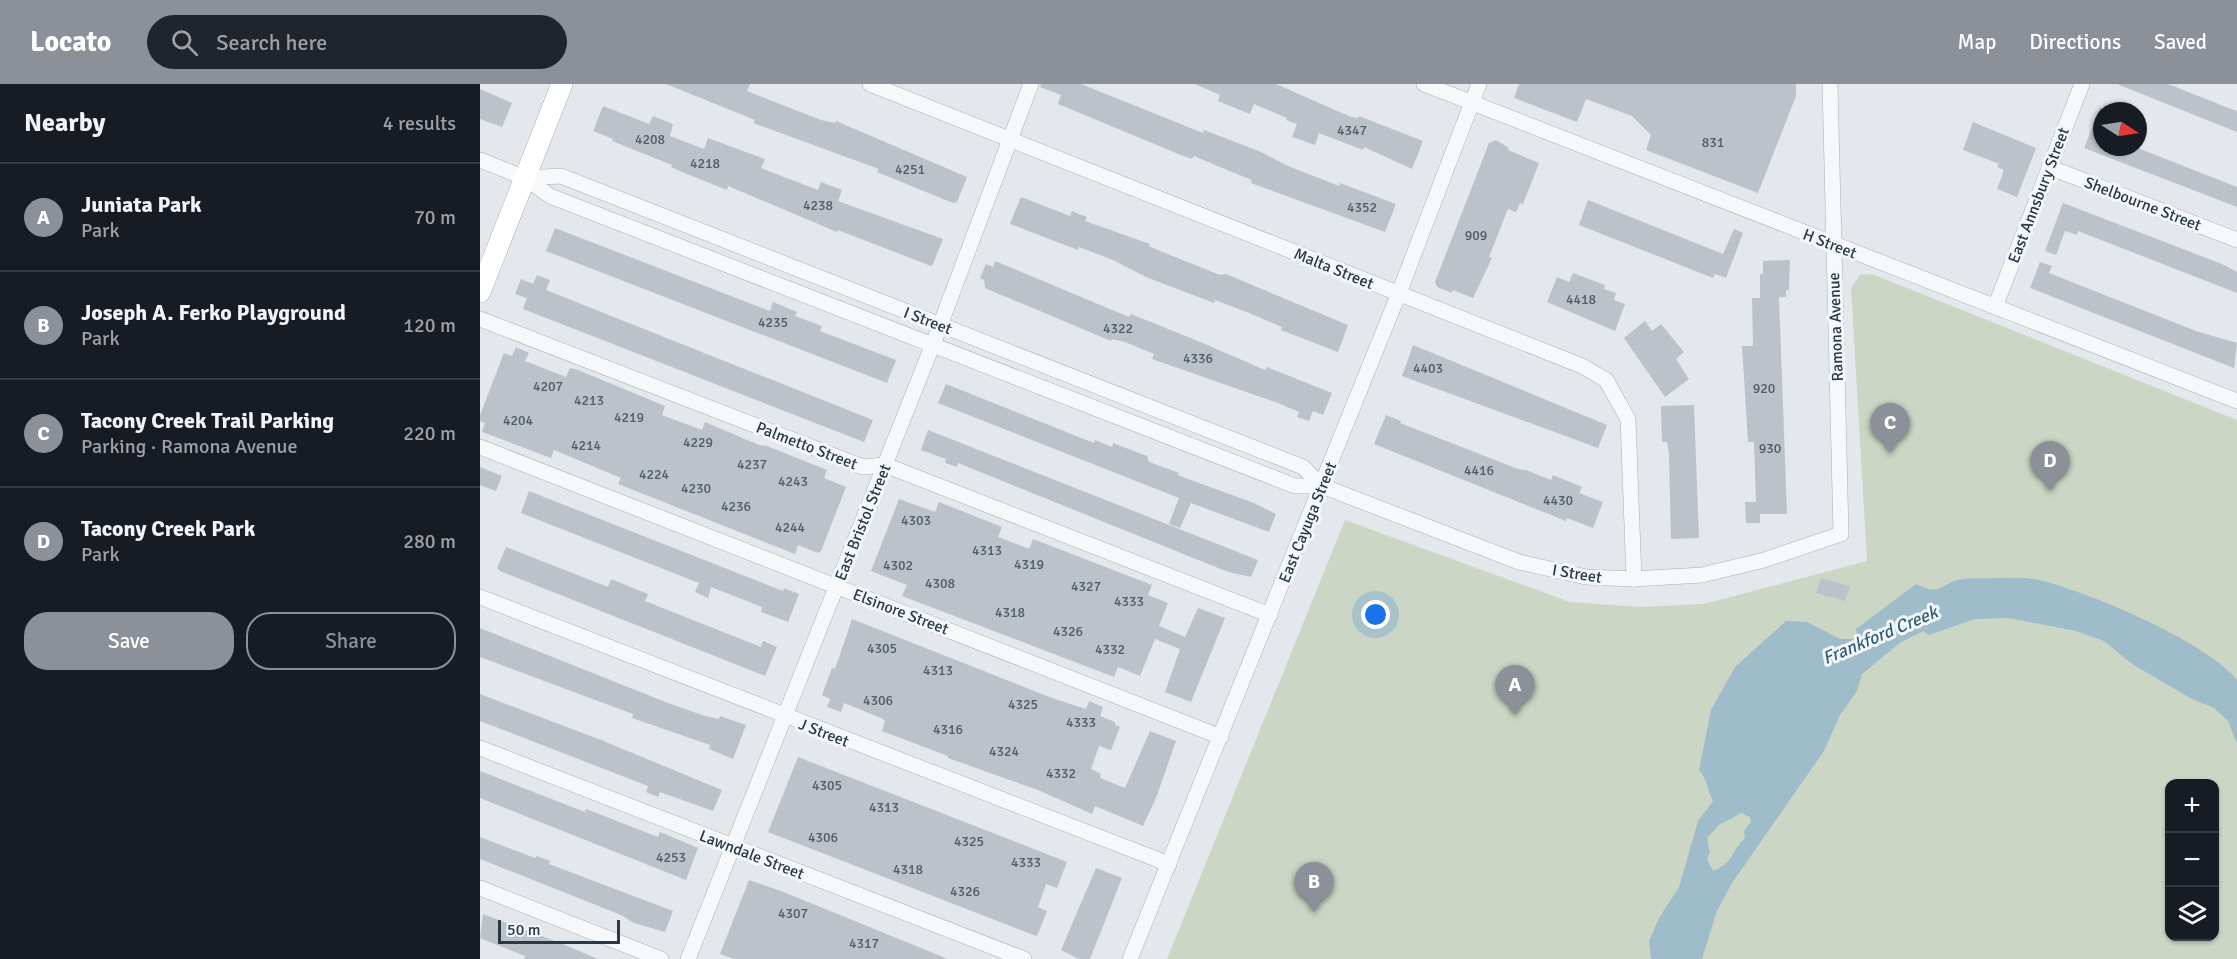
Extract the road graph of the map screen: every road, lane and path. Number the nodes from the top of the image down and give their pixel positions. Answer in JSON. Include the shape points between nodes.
{"nodes":[{"id":1,"x":562,"y":84,"type":"edge"},
{"id":2,"x":870,"y":84,"type":"edge"},
{"id":3,"x":1031,"y":84,"type":"edge"},
{"id":4,"x":1424,"y":84,"type":"edge"},
{"id":5,"x":1479,"y":84,"type":"edge"},
{"id":6,"x":1830,"y":84,"type":"edge"},
{"id":7,"x":2082,"y":84,"type":"edge"},
{"id":8,"x":1472,"y":103,"type":"junction"},
{"id":9,"x":1009,"y":139,"type":"junction"},
{"id":10,"x":480,"y":160,"type":"edge"},
{"id":11,"x":2049,"y":167,"type":"junction"},
{"id":12,"x":525,"y":178,"type":"junction"},
{"id":13,"x":2237,"y":240,"type":"edge"},
{"id":14,"x":1833,"y":244,"type":"junction"},
{"id":15,"x":480,"y":292,"type":"edge"},
{"id":16,"x":1399,"y":293,"type":"junction"},
{"id":17,"x":1995,"y":307,"type":"junction"},
{"id":18,"x":480,"y":319,"type":"edge"},
{"id":19,"x":940,"y":325,"type":"junction"},
{"id":20,"x":933,"y":344,"type":"junction"},
{"id":21,"x":2237,"y":400,"type":"edge"},
{"id":22,"x":480,"y":447,"type":"edge"},
{"id":23,"x":885,"y":465,"type":"junction"},
{"id":24,"x":1322,"y":486,"type":"junction"},
{"id":25,"x":1841,"y":534,"type":"joint"},
{"id":26,"x":1634,"y":579,"type":"junction"},
{"id":27,"x":837,"y":585,"type":"junction"},
{"id":28,"x":480,"y":597,"type":"edge"},
{"id":29,"x":1270,"y":615,"type":"junction"},
{"id":30,"x":784,"y":717,"type":"junction"},
{"id":31,"x":1221,"y":737,"type":"junction"},
{"id":32,"x":480,"y":748,"type":"edge"},
{"id":33,"x":733,"y":846,"type":"junction"},
{"id":34,"x":1168,"y":864,"type":"junction"},
{"id":35,"x":480,"y":888,"type":"edge"},
{"id":36,"x":661,"y":959,"type":"edge"},
{"id":37,"x":688,"y":959,"type":"edge"},
{"id":38,"x":1024,"y":959,"type":"edge"},
{"id":39,"x":1130,"y":959,"type":"edge"}],
"edges":[{"from":1,"to":12,"type":"main road"},
{"from":2,"to":9,"type":"street","name":"Malta Street"},
{"from":3,"to":9,"type":"street","name":"East Bristol Street"},
{"from":4,"to":8,"type":"street","name":"H Street"},
{"from":5,"to":8,"type":"street","name":"East Cayuga Street"},
{"from":6,"to":14,"type":"street","name":"Ramona Avenue"},
{"from":7,"to":11,"type":"street","name":"East Annsbury Street"},
{"from":8,"to":14,"type":"street","name":"H Street"},
{"from":8,"to":16,"type":"street","name":"East Cayuga Street"},
{"from":9,"to":16,"type":"street","name":"Malta Street"},
{"from":9,"to":19,"type":"street","name":"East Bristol Street"},
{"from":10,"to":12,"type":"street","name":"I Street"},
{"from":11,"to":13,"type":"street","name":"Shelbourne Street"},
{"from":11,"to":17,"type":"street","name":"East Annsbury Street"},
{"from":12,"to":15,"type":"main road"},
{"from":12,"to":19,"type":"street","name":"I Street","via":[[561,176]]},
{"from":12,"to":20,"type":"street","name":"I Street","via":[[550,196]]},
{"from":14,"to":17,"type":"street","name":"H Street"},
{"from":14,"to":25,"type":"street","name":"Ramona Avenue"},
{"from":16,"to":24,"type":"street","name":"East Cayuga Street"},
{"from":16,"to":26,"type":"street","name":"Malta Street","via":[[1582,366],[1606,380],[1628,419]]},
{"from":17,"to":21,"type":"street","name":"H Street"},
{"from":18,"to":23,"type":"street","name":"Palmetto Street","via":[[863,467]]},
{"from":19,"to":20,"type":"street","name":"East Bristol Street"},
{"from":19,"to":24,"type":"street","name":"I Street","via":[[1303,467]]},
{"from":20,"to":23,"type":"street","name":"East Bristol Street"},
{"from":20,"to":24,"type":"street","name":"I Street","via":[[1295,486]]},
{"from":22,"to":27,"type":"street","name":"Elsinore Street"},
{"from":23,"to":27,"type":"street","name":"East Bristol Street"},
{"from":23,"to":29,"type":"street","name":"Palmetto Street"},
{"from":24,"to":26,"type":"street","name":"I Street","via":[[1519,562],[1587,577]]},
{"from":24,"to":29,"type":"street","name":"East Cayuga Street"},
{"from":25,"to":26,"type":"street","name":"I Street","via":[[1764,560],[1702,575]]},
{"from":27,"to":30,"type":"street","name":"East Bristol Street"},
{"from":27,"to":31,"type":"street","name":"Elsinore Street"},
{"from":28,"to":30,"type":"street","name":"J Street"},
{"from":29,"to":31,"type":"street","name":"East Cayuga Street"},
{"from":30,"to":33,"type":"street","name":"East Bristol Street"},
{"from":30,"to":34,"type":"street","name":"J Street"},
{"from":31,"to":34,"type":"street","name":"East Cayuga Street"},
{"from":32,"to":33,"type":"street","name":"Lawndale Street"},
{"from":33,"to":37,"type":"street","name":"East Bristol Street"},
{"from":33,"to":38,"type":"street","name":"Lawndale Street"},
{"from":34,"to":39,"type":"street","name":"East Cayuga Street"},
{"from":35,"to":36,"type":"street"}]}
